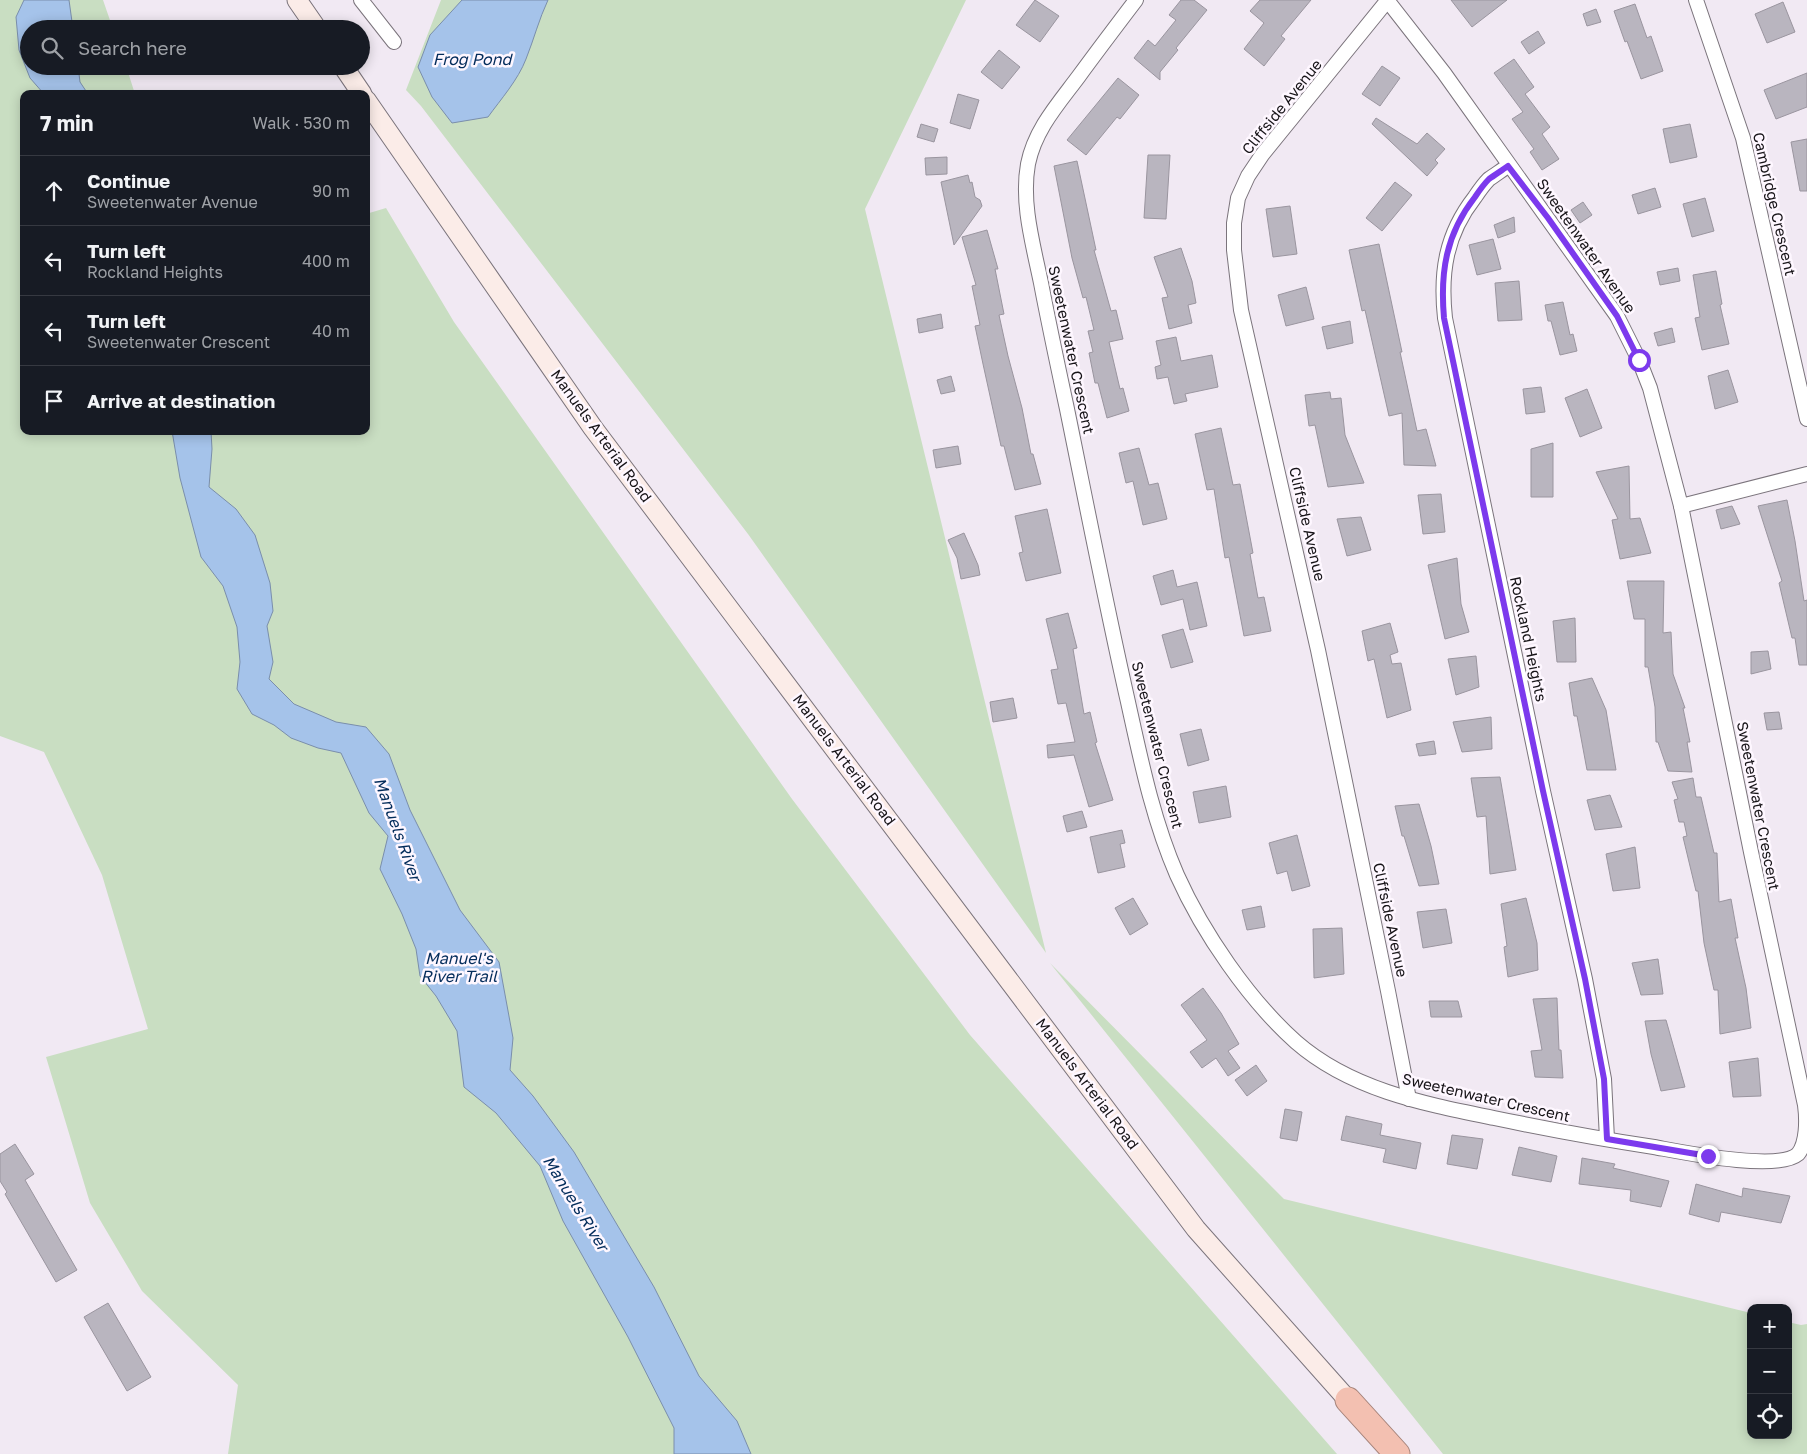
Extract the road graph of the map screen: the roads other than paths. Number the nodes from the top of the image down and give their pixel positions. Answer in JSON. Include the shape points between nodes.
{"nodes":[{"id":1,"x":297,"y":0,"type":"edge"},
{"id":2,"x":361,"y":0,"type":"edge"},
{"id":3,"x":1136,"y":0,"type":"edge"},
{"id":4,"x":1696,"y":0,"type":"edge"},
{"id":5,"x":1387,"y":1,"type":"edge"},
{"id":6,"x":311,"y":20,"type":"edge"},
{"id":7,"x":394,"y":42,"type":"dead end"},
{"id":8,"x":349,"y":75,"type":"edge"},
{"id":9,"x":359,"y":90,"type":"edge"},
{"id":10,"x":370,"y":106,"type":"edge"},
{"id":11,"x":1508,"y":166,"type":"junction"},
{"id":12,"x":1807,"y":419,"type":"edge"},
{"id":13,"x":1807,"y":474,"type":"edge"},
{"id":14,"x":1681,"y":506,"type":"junction"},
{"id":15,"x":1695,"y":574,"type":"joint"},
{"id":16,"x":1409,"y":1099,"type":"junction"},
{"id":17,"x":1607,"y":1139,"type":"junction"},
{"id":18,"x":1348,"y":1400,"type":"junction"},
{"id":19,"x":1387,"y":1454,"type":"edge"},
{"id":20,"x":1396,"y":1454,"type":"edge"}],
"edges":[{"from":1,"to":6,"type":"main road"},
{"from":2,"to":7,"type":"street"},
{"from":3,"to":16,"type":"street","name":"Sweetenwater Crescent","via":[[1042,127],[1031,152],[1026,188],[1031,233],[1104,598],[1153,810],[1191,904],[1212,940],[1257,1000],[1296,1042],[1316,1058],[1358,1081]]},
{"from":4,"to":12,"type":"street","name":"Cambridge Crescent","via":[[1745,146]]},
{"from":5,"to":11,"type":"street","name":"Sweetenwater Avenue","via":[[1444,73]]},
{"from":5,"to":16,"type":"street","name":"Cliffside Avenue","via":[[1248,176],[1238,198],[1234,250],[1241,310],[1318,650]]},
{"from":8,"to":9,"type":"main road"},
{"from":10,"to":18,"type":"main road","name":"Manuels Arterial Road","via":[[593,428],[1196,1229]]},
{"from":11,"to":14,"type":"street","name":"Sweetenwater Avenue","via":[[1617,316],[1629,338],[1650,388]]},
{"from":11,"to":17,"type":"street","name":"Rockland Heights","via":[[1488,180],[1466,208],[1455,229],[1443,275],[1444,318],[1585,979],[1604,1079]]},
{"from":13,"to":14,"type":"street"},
{"from":14,"to":15,"type":"street","name":"Sweetenwater Avenue"},
{"from":15,"to":17,"type":"street","name":"Sweetenwater Crescent","via":[[1805,1105],[1806,1134],[1798,1155],[1772,1162],[1708,1156]]},
{"from":16,"to":17,"type":"street","name":"Sweetenwater Crescent","via":[[1538,1128]]},
{"from":18,"to":19,"type":"highway"},
{"from":18,"to":20,"type":"highway"}]}
